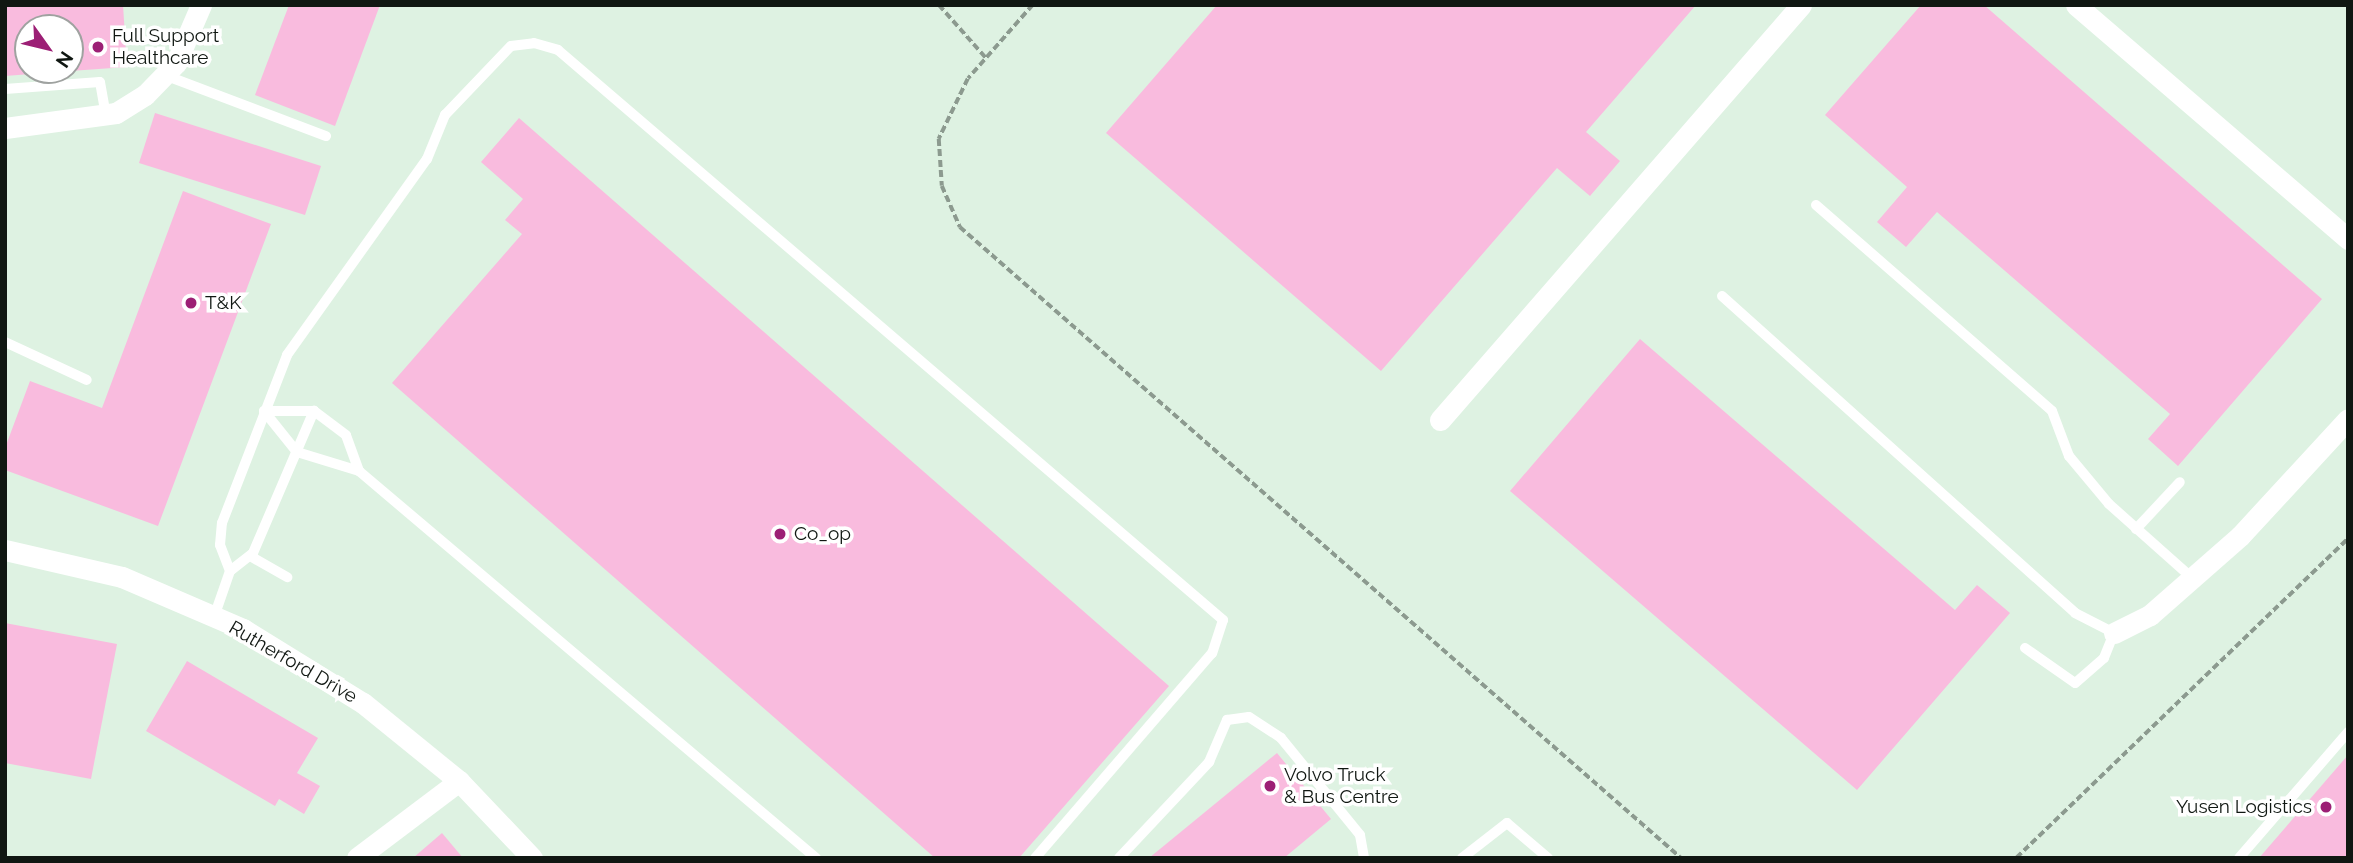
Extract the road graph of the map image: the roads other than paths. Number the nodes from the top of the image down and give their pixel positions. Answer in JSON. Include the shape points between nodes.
{"nodes":[{"id":1,"x":201,"y":5,"type":"edge"},
{"id":2,"x":1801,"y":5,"type":"edge"},
{"id":3,"x":2076,"y":5,"type":"edge"},
{"id":4,"x":167,"y":76,"type":"junction"},
{"id":5,"x":5,"y":89,"type":"edge"},
{"id":6,"x":106,"y":116,"type":"junction"},
{"id":7,"x":5,"y":128,"type":"edge"},
{"id":8,"x":326,"y":136,"type":"dead end"},
{"id":9,"x":1816,"y":205,"type":"dead end"},
{"id":10,"x":2348,"y":239,"type":"edge"},
{"id":11,"x":1722,"y":296,"type":"dead end"},
{"id":12,"x":5,"y":342,"type":"edge"},
{"id":13,"x":87,"y":380,"type":"dead end"},
{"id":14,"x":264,"y":411,"type":"junction"},
{"id":15,"x":314,"y":411,"type":"junction"},
{"id":16,"x":2348,"y":419,"type":"edge"},
{"id":17,"x":1440,"y":420,"type":"dead end"},
{"id":18,"x":297,"y":452,"type":"junction"},
{"id":19,"x":359,"y":471,"type":"junction"},
{"id":20,"x":2180,"y":482,"type":"dead end"},
{"id":21,"x":2136,"y":530,"type":"junction"},
{"id":22,"x":5,"y":550,"type":"edge"},
{"id":23,"x":250,"y":556,"type":"junction"},
{"id":24,"x":230,"y":571,"type":"junction"},
{"id":25,"x":287,"y":577,"type":"dead end"},
{"id":26,"x":2192,"y":578,"type":"junction"},
{"id":27,"x":214,"y":617,"type":"junction"},
{"id":28,"x":2114,"y":633,"type":"junction"},
{"id":29,"x":2025,"y":648,"type":"dead end"},
{"id":30,"x":2348,"y":732,"type":"edge"},
{"id":31,"x":459,"y":781,"type":"junction"},
{"id":32,"x":357,"y":858,"type":"edge"},
{"id":33,"x":532,"y":858,"type":"edge"},
{"id":34,"x":816,"y":858,"type":"edge"},
{"id":35,"x":1035,"y":858,"type":"edge"},
{"id":36,"x":1119,"y":858,"type":"edge"},
{"id":37,"x":1364,"y":858,"type":"edge"},
{"id":38,"x":1462,"y":858,"type":"edge"},
{"id":39,"x":1548,"y":858,"type":"edge"},
{"id":40,"x":2239,"y":858,"type":"edge"}],
"edges":[{"from":1,"to":4,"type":"street"},
{"from":2,"to":17,"type":"street"},
{"from":3,"to":10,"type":"street"},
{"from":4,"to":6,"type":"street"},
{"from":4,"to":8,"type":"lane"},
{"from":5,"to":6,"type":"lane","via":[[100,82]]},
{"from":6,"to":7,"type":"street"},
{"from":9,"to":21,"type":"lane","via":[[2052,411],[2069,456]]},
{"from":11,"to":28,"type":"lane","via":[[2075,613]]},
{"from":12,"to":13,"type":"lane"},
{"from":14,"to":15,"type":"lane"},
{"from":14,"to":18,"type":"lane"},
{"from":14,"to":24,"type":"lane","via":[[222,523],[220,545]]},
{"from":14,"to":35,"type":"lane","via":[[287,355],[427,159],[445,115],[511,46],[534,43],[558,50],[1223,620],[1212,653]]},
{"from":15,"to":18,"type":"lane"},
{"from":15,"to":19,"type":"lane","via":[[346,435]]},
{"from":16,"to":26,"type":"street"},
{"from":18,"to":19,"type":"lane"},
{"from":18,"to":23,"type":"lane"},
{"from":19,"to":34,"type":"lane"},
{"from":20,"to":21,"type":"lane"},
{"from":21,"to":26,"type":"lane"},
{"from":22,"to":27,"type":"street","name":"Rutherford Drive","via":[[122,577]]},
{"from":23,"to":24,"type":"lane"},
{"from":23,"to":25,"type":"lane"},
{"from":24,"to":27,"type":"lane"},
{"from":26,"to":28,"type":"street","via":[[2150,615]]},
{"from":27,"to":31,"type":"street","name":"Rutherford Drive","via":[[363,703]]},
{"from":28,"to":29,"type":"lane","via":[[2104,658],[2075,683]]},
{"from":30,"to":40,"type":"lane"},
{"from":31,"to":32,"type":"street","via":[[400,831]]},
{"from":31,"to":33,"type":"street","name":"Rutherford Drive"},
{"from":36,"to":37,"type":"lane","via":[[1209,762],[1227,720],[1249,717],[1290,749],[1360,835]]},
{"from":38,"to":39,"type":"lane","via":[[1507,823]]}]}
